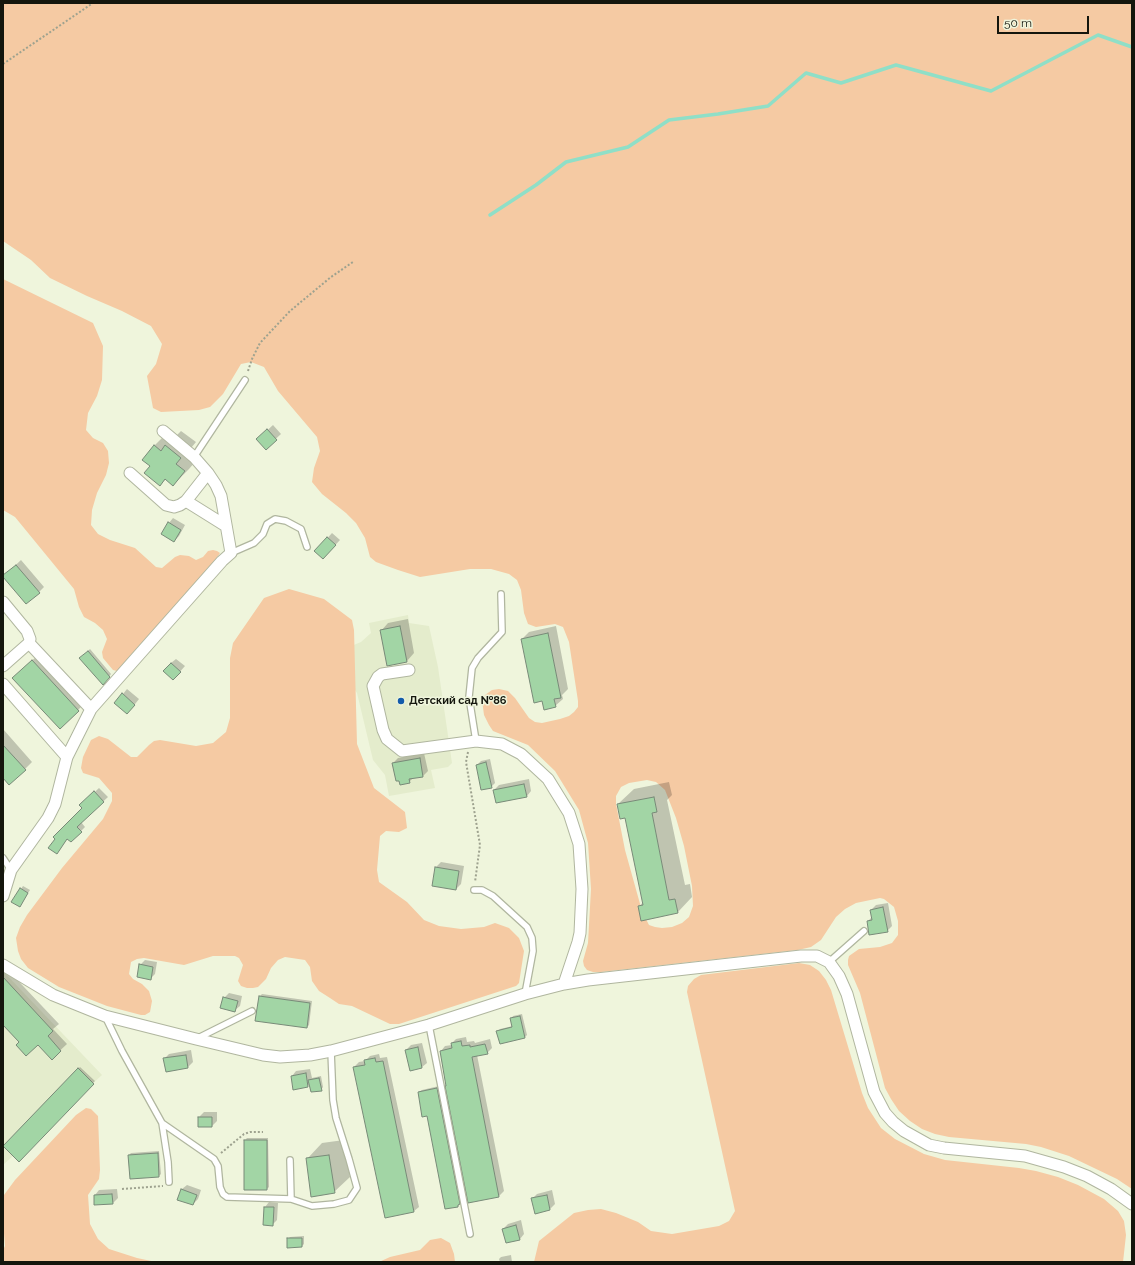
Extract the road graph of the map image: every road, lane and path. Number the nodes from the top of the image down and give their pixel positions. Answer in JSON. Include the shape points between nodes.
{"nodes":[{"id":1,"x":93,"y":3,"type":"edge"},
{"id":2,"x":3,"y":64,"type":"edge"},
{"id":3,"x":353,"y":262,"type":"dead end"},
{"id":4,"x":245,"y":380,"type":"joint"},
{"id":5,"x":163,"y":431,"type":"dead end"},
{"id":6,"x":194,"y":457,"type":"junction"},
{"id":7,"x":130,"y":473,"type":"dead end"},
{"id":8,"x":208,"y":473,"type":"junction"},
{"id":9,"x":186,"y":501,"type":"junction"},
{"id":10,"x":226,"y":526,"type":"junction"},
{"id":11,"x":307,"y":547,"type":"dead end"},
{"id":12,"x":231,"y":553,"type":"junction"},
{"id":13,"x":501,"y":594,"type":"dead end"},
{"id":14,"x":3,"y":602,"type":"edge"},
{"id":15,"x":29,"y":643,"type":"junction"},
{"id":16,"x":3,"y":666,"type":"edge"},
{"id":17,"x":409,"y":670,"type":"dead end"},
{"id":18,"x":3,"y":684,"type":"edge"},
{"id":19,"x":91,"y":709,"type":"junction"},
{"id":20,"x":476,"y":741,"type":"junction"},
{"id":21,"x":67,"y":757,"type":"junction"},
{"id":22,"x":3,"y":858,"type":"edge"},
{"id":23,"x":11,"y":870,"type":"junction"},
{"id":24,"x":474,"y":890,"type":"joint"},
{"id":25,"x":3,"y":896,"type":"edge"},
{"id":26,"x":864,"y":931,"type":"dead end"},
{"id":27,"x":829,"y":962,"type":"junction"},
{"id":28,"x":3,"y":965,"type":"edge"},
{"id":29,"x":564,"y":984,"type":"junction"},
{"id":30,"x":525,"y":994,"type":"junction"},
{"id":31,"x":252,"y":1011,"type":"dead end"},
{"id":32,"x":105,"y":1016,"type":"junction"},
{"id":33,"x":429,"y":1025,"type":"junction"},
{"id":34,"x":196,"y":1039,"type":"junction"},
{"id":35,"x":331,"y":1051,"type":"junction"},
{"id":36,"x":162,"y":1123,"type":"junction"},
{"id":37,"x":263,"y":1132,"type":"dead end"},
{"id":38,"x":214,"y":1159,"type":"junction"},
{"id":39,"x":290,"y":1160,"type":"dead end"},
{"id":40,"x":168,"y":1182,"type":"joint"},
{"id":41,"x":122,"y":1189,"type":"dead end"},
{"id":42,"x":291,"y":1199,"type":"junction"},
{"id":43,"x":1132,"y":1204,"type":"edge"},
{"id":44,"x":470,"y":1234,"type":"dead end"}],
"edges":[{"from":1,"to":2,"type":"path"},
{"from":3,"to":4,"type":"path","via":[[290,311],[260,343]]},
{"from":4,"to":6,"type":"lane"},
{"from":5,"to":6,"type":"street"},
{"from":6,"to":8,"type":"street"},
{"from":7,"to":9,"type":"street","via":[[166,505],[174,507]]},
{"from":8,"to":9,"type":"street"},
{"from":8,"to":10,"type":"street","via":[[221,496]]},
{"from":9,"to":10,"type":"street"},
{"from":10,"to":12,"type":"street"},
{"from":11,"to":12,"type":"lane","via":[[301,529],[286,521],[275,519],[267,524],[263,534],[254,543]]},
{"from":12,"to":19,"type":"street"},
{"from":13,"to":20,"type":"lane","via":[[502,632],[482,652],[472,668],[469,697]]},
{"from":14,"to":15,"type":"street","via":[[29,634]]},
{"from":15,"to":16,"type":"street"},
{"from":15,"to":19,"type":"street"},
{"from":17,"to":20,"type":"street","via":[[382,674],[373,686],[387,739],[402,751]]},
{"from":18,"to":21,"type":"street"},
{"from":19,"to":21,"type":"street"},
{"from":20,"to":24,"type":"path","via":[[468,752],[466,762],[480,845]]},
{"from":20,"to":29,"type":"street","via":[[502,744],[521,754],[548,779],[569,813],[578,844],[582,889],[580,933]]},
{"from":21,"to":23,"type":"street","via":[[55,804]]},
{"from":22,"to":23,"type":"lane"},
{"from":23,"to":25,"type":"street"},
{"from":24,"to":30,"type":"lane","via":[[482,890],[493,896],[527,927],[532,938],[533,951]]},
{"from":26,"to":27,"type":"lane"},
{"from":27,"to":29,"type":"street","via":[[817,956],[801,956]]},
{"from":27,"to":43,"type":"street","via":[[840,976],[847,994],[874,1092],[885,1113],[904,1131],[929,1145],[1025,1156],[1064,1167],[1111,1189]]},
{"from":28,"to":32,"type":"street","via":[[53,995]]},
{"from":29,"to":30,"type":"street"},
{"from":30,"to":33,"type":"street"},
{"from":31,"to":34,"type":"lane"},
{"from":32,"to":34,"type":"street"},
{"from":32,"to":36,"type":"lane"},
{"from":33,"to":35,"type":"street"},
{"from":33,"to":44,"type":"lane"},
{"from":34,"to":35,"type":"street","via":[[280,1057]]},
{"from":35,"to":42,"type":"lane","via":[[332,1100],[357,1188],[349,1200],[334,1204],[312,1206]]},
{"from":36,"to":38,"type":"lane"},
{"from":36,"to":40,"type":"lane","via":[[168,1162]]},
{"from":37,"to":38,"type":"path","via":[[244,1134]]},
{"from":38,"to":42,"type":"lane","via":[[218,1166],[220,1187],[227,1197]]},
{"from":39,"to":42,"type":"lane"},
{"from":40,"to":41,"type":"path","via":[[163,1186]]}]}
